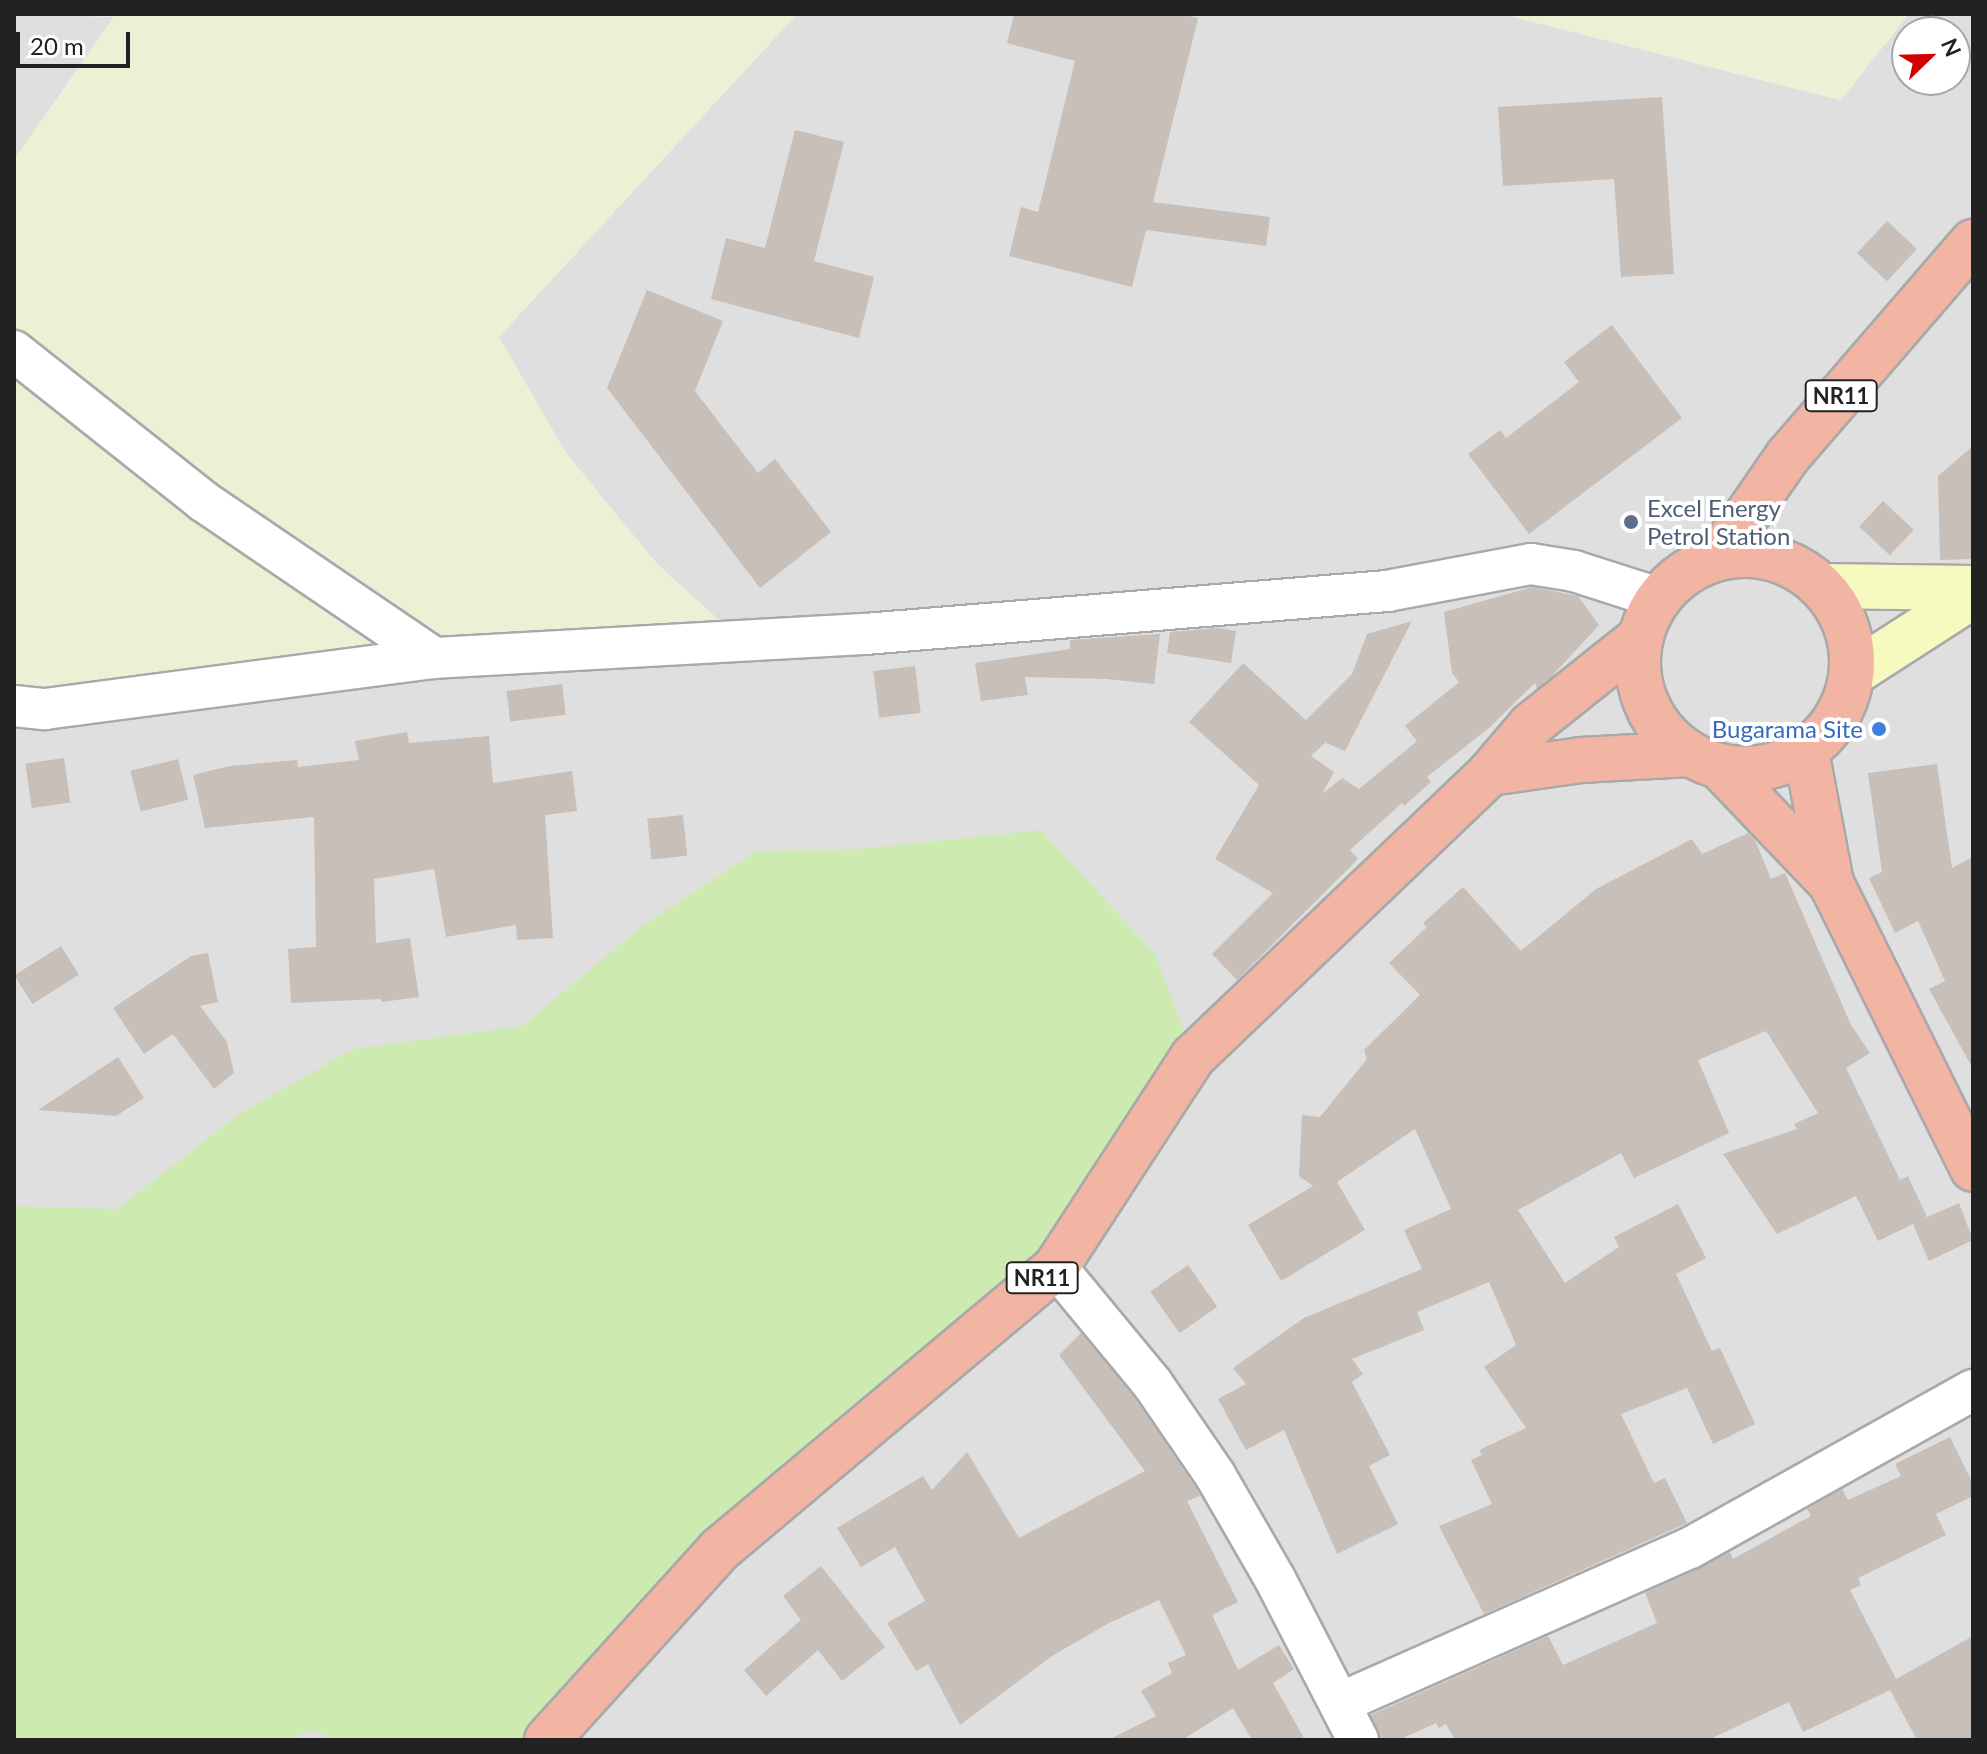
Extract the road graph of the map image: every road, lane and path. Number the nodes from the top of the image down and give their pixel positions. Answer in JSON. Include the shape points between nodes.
{"nodes":[{"id":1,"x":1973,"y":242,"type":"edge"},
{"id":2,"x":14,"y":351,"type":"edge"},
{"id":3,"x":1718,"y":557,"type":"junction"},
{"id":4,"x":1821,"y":586,"type":"junction"},
{"id":5,"x":1973,"y":588,"type":"edge"},
{"id":6,"x":1973,"y":596,"type":"edge"},
{"id":7,"x":1658,"y":598,"type":"junction"},
{"id":8,"x":1640,"y":638,"type":"junction"},
{"id":9,"x":434,"y":658,"type":"junction"},
{"id":10,"x":1852,"y":674,"type":"junction"},
{"id":11,"x":14,"y":706,"type":"edge"},
{"id":12,"x":1806,"y":751,"type":"junction"},
{"id":13,"x":1705,"y":760,"type":"junction"},
{"id":14,"x":1490,"y":773,"type":"junction"},
{"id":15,"x":1831,"y":883,"type":"junction"},
{"id":16,"x":1973,"y":1169,"type":"edge"},
{"id":17,"x":1056,"y":1267,"type":"junction"},
{"id":18,"x":1973,"y":1390,"type":"edge"},
{"id":19,"x":1340,"y":1703,"type":"junction"},
{"id":20,"x":547,"y":1740,"type":"edge"},
{"id":21,"x":1358,"y":1740,"type":"edge"}],
"edges":[{"from":1,"to":3,"type":"highway","number":"NR11","via":[[1788,456]]},
{"from":2,"to":9,"type":"street","via":[[203,501]]},
{"from":3,"to":4,"type":"highway","via":[[1763,555],[1804,571]]},
{"from":3,"to":7,"type":"highway","via":[[1685,572]]},
{"from":4,"to":5,"type":"main road"},
{"from":4,"to":10,"type":"highway","via":[[1847,627]]},
{"from":6,"to":10,"type":"main road"},
{"from":7,"to":8,"type":"highway"},
{"from":7,"to":9,"type":"street","via":[[1574,571],[1531,564],[1387,591],[865,634]]},
{"from":8,"to":13,"type":"highway","via":[[1643,695],[1662,729]]},
{"from":8,"to":14,"type":"highway","number":"NR11","via":[[1531,725]]},
{"from":9,"to":11,"type":"street","via":[[45,709]]},
{"from":10,"to":12,"type":"highway","via":[[1842,710]]},
{"from":12,"to":13,"type":"highway","via":[[1764,768]]},
{"from":12,"to":15,"type":"highway"},
{"from":13,"to":14,"type":"highway","via":[[1581,760]]},
{"from":13,"to":15,"type":"highway"},
{"from":14,"to":17,"type":"highway","number":"NR11","via":[[1193,1057]]},
{"from":15,"to":16,"type":"highway"},
{"from":17,"to":19,"type":"street","via":[[1152,1383],[1215,1475]]},
{"from":17,"to":20,"type":"highway","number":"NR11","via":[[719,1550]]},
{"from":18,"to":19,"type":"street","via":[[1690,1548]]},
{"from":19,"to":21,"type":"street"}]}
